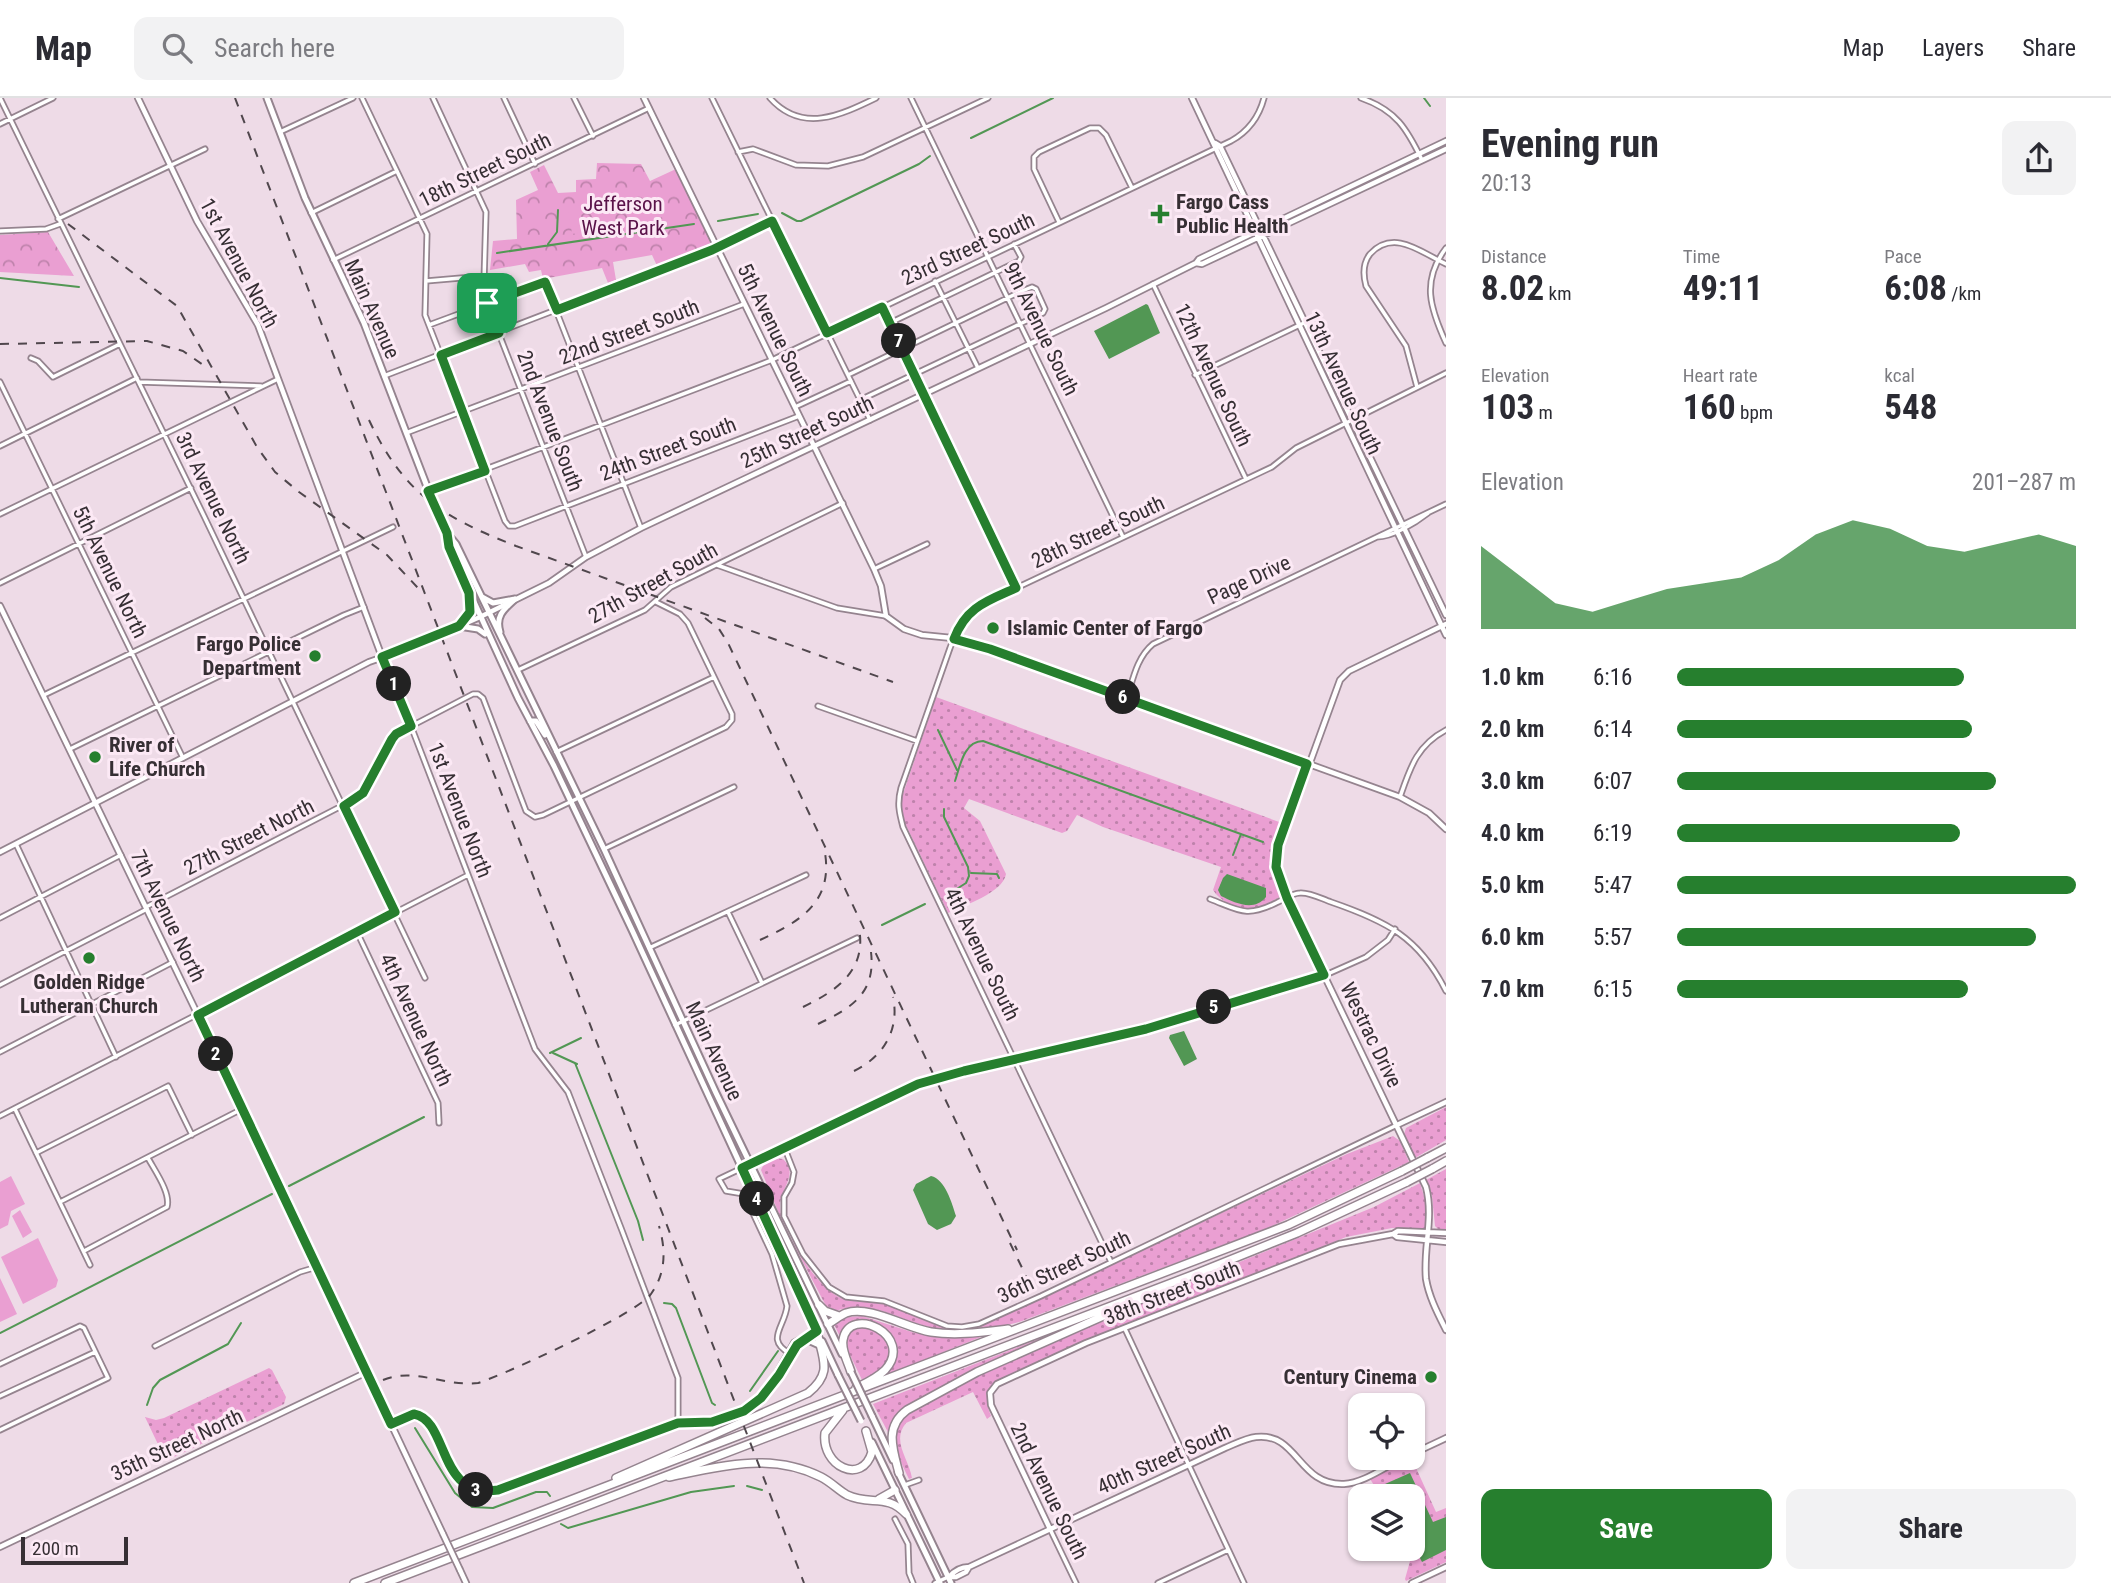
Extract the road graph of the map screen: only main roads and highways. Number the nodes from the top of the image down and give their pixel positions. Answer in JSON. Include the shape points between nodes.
{"nodes":[{"id":1,"x":267,"y":98,"type":"edge"},
{"id":2,"x":447,"y":533,"type":"junction"},
{"id":3,"x":469,"y":593,"type":"junction"},
{"id":4,"x":480,"y":595,"type":"junction"},
{"id":5,"x":492,"y":643,"type":"junction"},
{"id":6,"x":506,"y":651,"type":"junction"},
{"id":7,"x":530,"y":721,"type":"junction"},
{"id":8,"x":559,"y":759,"type":"junction"},
{"id":9,"x":625,"y":916,"type":"junction"},
{"id":10,"x":648,"y":945,"type":"junction"},
{"id":11,"x":1446,"y":1148,"type":"edge"},
{"id":12,"x":1446,"y":1162,"type":"edge"},
{"id":13,"x":1195,"y":1273,"type":"junction"},
{"id":14,"x":819,"y":1305,"type":"junction"},
{"id":15,"x":839,"y":1316,"type":"junction"},
{"id":16,"x":828,"y":1324,"type":"junction"},
{"id":17,"x":1021,"y":1327,"type":"junction"},
{"id":18,"x":817,"y":1331,"type":"junction"},
{"id":19,"x":819,"y":1345,"type":"junction"},
{"id":20,"x":794,"y":1347,"type":"road end"},
{"id":21,"x":828,"y":1354,"type":"junction"},
{"id":22,"x":851,"y":1372,"type":"junction"},
{"id":23,"x":820,"y":1406,"type":"junction"},
{"id":24,"x":847,"y":1407,"type":"junction"},
{"id":25,"x":866,"y":1431,"type":"junction"},
{"id":26,"x":899,"y":1473,"type":"junction"},
{"id":27,"x":645,"y":1483,"type":"junction"},
{"id":28,"x":905,"y":1485,"type":"junction"},
{"id":29,"x":895,"y":1490,"type":"junction"},
{"id":30,"x":875,"y":1500,"type":"junction"},
{"id":31,"x":541,"y":1512,"type":"junction"},
{"id":32,"x":906,"y":1514,"type":"junction"},
{"id":33,"x":950,"y":1580,"type":"edge"},
{"id":34,"x":938,"y":1582,"type":"edge"},
{"id":35,"x":354,"y":1583,"type":"edge"},
{"id":36,"x":386,"y":1583,"type":"edge"}],
"edges":[{"from":1,"to":2,"type":"main road","name":"Main Avenue"},
{"from":2,"to":3,"type":"main road","name":"Main Avenue"},
{"from":2,"to":4,"type":"main road","name":"Main Avenue"},
{"from":3,"to":5,"type":"main road","name":"Main Avenue"},
{"from":3,"to":5,"type":"main road","via":[[470,612],[459,626],[481,630]]},
{"from":4,"to":6,"type":"main road","name":"Main Avenue"},
{"from":4,"to":6,"type":"main road","via":[[493,603],[515,599],[498,619]]},
{"from":5,"to":7,"type":"main road","name":"Main Avenue"},
{"from":6,"to":8,"type":"main road","name":"Main Avenue"},
{"from":7,"to":8,"type":"main road","via":[[536,721]]},
{"from":7,"to":9,"type":"main road","name":"Main Avenue"},
{"from":8,"to":10,"type":"main road","name":"Main Avenue"},
{"from":9,"to":10,"type":"main road"},
{"from":9,"to":18,"type":"main road","name":"Main Avenue"},
{"from":10,"to":14,"type":"main road","name":"Main Avenue"},
{"from":11,"to":17,"type":"highway","bridge":true,"via":[[1288,1225]]},
{"from":12,"to":13,"type":"highway","bridge":true,"via":[[1297,1233]]},
{"from":13,"to":24,"type":"highway"},
{"from":13,"to":26,"type":"highway","via":[[977,1372],[907,1410],[897,1419],[891,1438]]},
{"from":14,"to":15,"type":"highway"},
{"from":14,"to":16,"type":"main road","name":"Main Avenue"},
{"from":15,"to":16,"type":"highway"},
{"from":15,"to":17,"type":"highway","via":[[864,1311],[941,1333]]},
{"from":16,"to":18,"type":"main road"},
{"from":16,"to":22,"type":"main road","name":"Main Avenue"},
{"from":17,"to":23,"type":"highway"},
{"from":18,"to":19,"type":"highway"},
{"from":18,"to":21,"type":"main road","name":"Main Avenue"},
{"from":19,"to":20,"type":"main road","via":[[807,1340]]},
{"from":19,"to":21,"type":"main road"},
{"from":19,"to":31,"type":"highway","via":[[825,1371],[820,1384],[808,1393]]},
{"from":21,"to":25,"type":"main road","name":"Main Avenue","bridge":true},
{"from":22,"to":23,"type":"highway","via":[[843,1343],[846,1332],[862,1324],[880,1328],[892,1351],[884,1371]]},
{"from":22,"to":26,"type":"main road","name":"Main Avenue","bridge":true},
{"from":23,"to":31,"type":"highway"},
{"from":24,"to":25,"type":"highway","via":[[825,1433],[832,1461],[849,1469],[866,1464],[872,1452]]},
{"from":24,"to":27,"type":"highway"},
{"from":25,"to":29,"type":"main road","name":"Main Avenue"},
{"from":26,"to":28,"type":"main road","name":"Main Avenue"},
{"from":27,"to":30,"type":"highway","via":[[734,1463],[770,1462],[807,1471],[847,1495]]},
{"from":27,"to":36,"type":"highway"},
{"from":28,"to":29,"type":"main road"},
{"from":28,"to":33,"type":"main road","name":"Main Avenue"},
{"from":29,"to":30,"type":"highway"},
{"from":29,"to":32,"type":"main road","name":"Main Avenue"},
{"from":30,"to":32,"type":"highway","via":[[898,1505]]},
{"from":31,"to":35,"type":"highway"},
{"from":32,"to":34,"type":"main road","name":"Main Avenue"}]}
